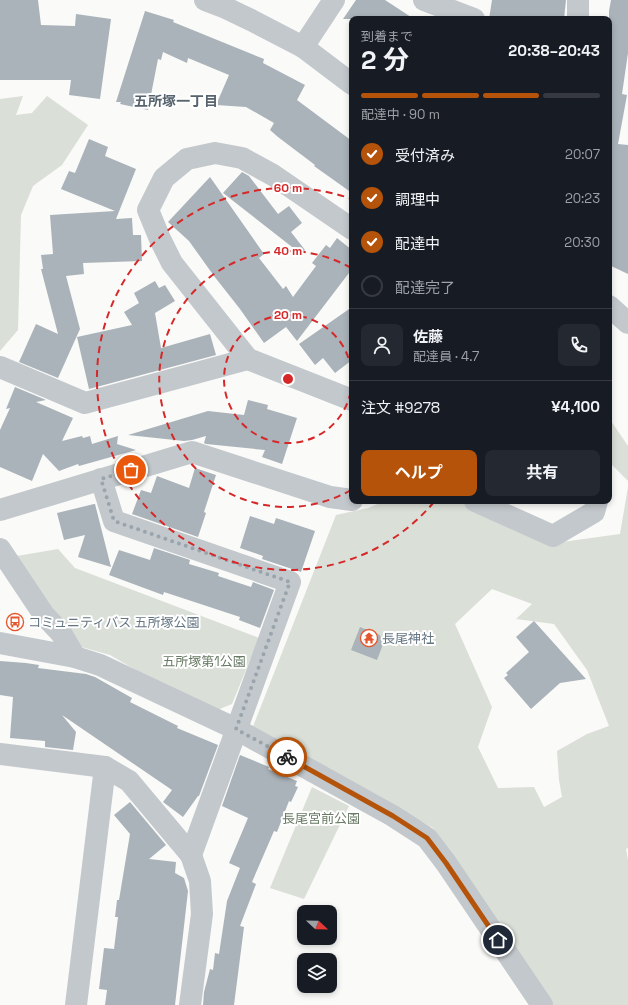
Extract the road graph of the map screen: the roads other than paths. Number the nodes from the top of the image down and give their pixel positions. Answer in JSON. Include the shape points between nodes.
{"nodes":[{"id":1,"x":205,"y":0,"type":"edge"},
{"id":2,"x":334,"y":0,"type":"edge"},
{"id":3,"x":424,"y":0,"type":"edge"},
{"id":4,"x":578,"y":0,"type":"edge"},
{"id":5,"x":466,"y":16,"type":"edge"},
{"id":6,"x":578,"y":16,"type":"edge"},
{"id":7,"x":303,"y":47,"type":"junction"},
{"id":8,"x":349,"y":82,"type":"edge"},
{"id":9,"x":349,"y":227,"type":"edge"},
{"id":10,"x":612,"y":309,"type":"edge"},
{"id":11,"x":628,"y":323,"type":"edge"},
{"id":12,"x":248,"y":359,"type":"junction"},
{"id":13,"x":0,"y":368,"type":"edge"},
{"id":14,"x":348,"y":394,"type":"edge"},
{"id":15,"x":101,"y":479,"type":"junction"},
{"id":16,"x":349,"y":500,"type":"edge"},
{"id":17,"x":482,"y":504,"type":"edge"},
{"id":18,"x":596,"y":504,"type":"edge"},
{"id":19,"x":0,"y":510,"type":"edge"},
{"id":20,"x":0,"y":549,"type":"edge"},
{"id":21,"x":0,"y":643,"type":"edge"},
{"id":22,"x":76,"y":657,"type":"junction"},
{"id":23,"x":236,"y":729,"type":"junction"},
{"id":24,"x":0,"y":754,"type":"edge"},
{"id":25,"x":105,"y":767,"type":"junction"},
{"id":26,"x":190,"y":855,"type":"junction"},
{"id":27,"x":76,"y":1005,"type":"edge"},
{"id":28,"x":190,"y":1005,"type":"edge"},
{"id":29,"x":542,"y":1005,"type":"edge"}],
"edges":[{"from":1,"to":7,"type":"street"},
{"from":2,"to":7,"type":"street"},
{"from":3,"to":5,"type":"street"},
{"from":4,"to":6,"type":"street"},
{"from":7,"to":8,"type":"street"},
{"from":9,"to":12,"type":"street","via":[[273,175],[242,158],[215,153],[186,158],[164,178],[148,210],[160,239],[172,263]]},
{"from":10,"to":11,"type":"street"},
{"from":12,"to":13,"type":"street","via":[[85,403]]},
{"from":12,"to":14,"type":"street"},
{"from":15,"to":16,"type":"street","via":[[192,452],[330,497]]},
{"from":15,"to":19,"type":"street"},
{"from":15,"to":23,"type":"street","via":[[114,521],[290,582]]},
{"from":17,"to":18,"type":"street","via":[[553,536],[594,512]]},
{"from":20,"to":22,"type":"street"},
{"from":21,"to":22,"type":"street"},
{"from":22,"to":23,"type":"street","via":[[100,665]]},
{"from":23,"to":26,"type":"street"},
{"from":23,"to":29,"type":"street","via":[[393,816],[427,838]]},
{"from":24,"to":25,"type":"street"},
{"from":25,"to":26,"type":"street","via":[[129,781]]},
{"from":25,"to":27,"type":"street"},
{"from":26,"to":28,"type":"street","via":[[200,881],[202,914]]}]}
